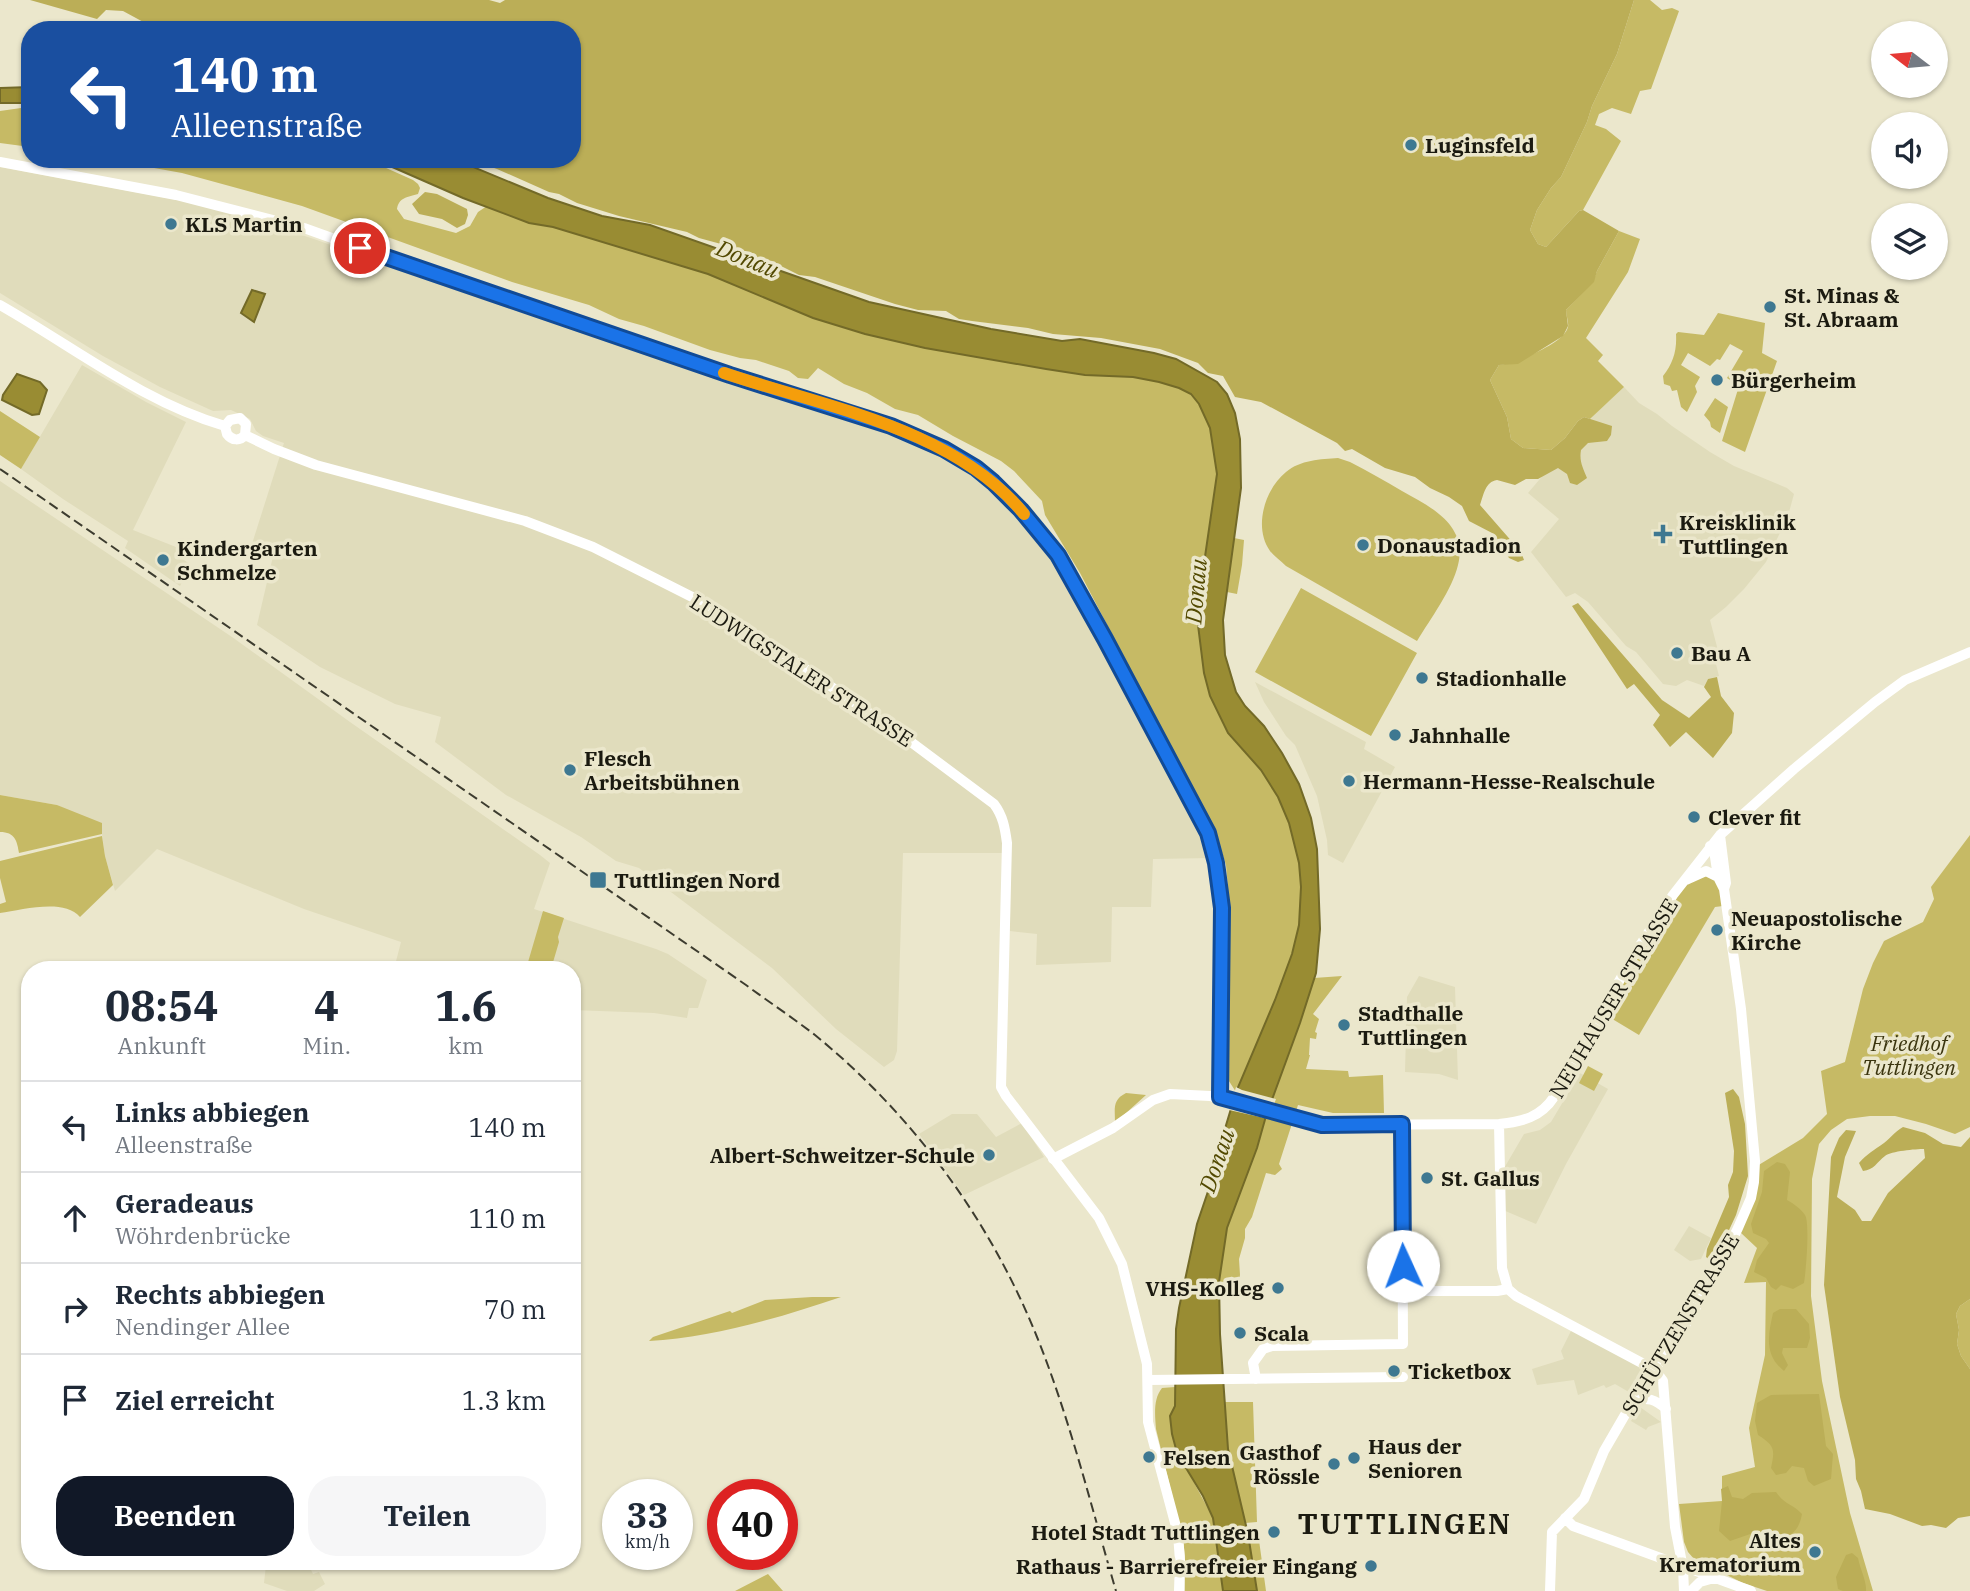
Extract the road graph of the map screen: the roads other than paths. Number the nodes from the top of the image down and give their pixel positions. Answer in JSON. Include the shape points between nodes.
{"nodes":[{"id":1,"x":0,"y":162,"type":"edge"},
{"id":2,"x":21,"y":166,"type":"edge"},
{"id":3,"x":32,"y":168,"type":"edge"},
{"id":4,"x":0,"y":305,"type":"edge"},
{"id":5,"x":225,"y":426,"type":"junction"},
{"id":6,"x":245,"y":435,"type":"junction"},
{"id":7,"x":1970,"y":652,"type":"edge"},
{"id":8,"x":1720,"y":835,"type":"junction"},
{"id":9,"x":1710,"y":846,"type":"junction"},
{"id":10,"x":1718,"y":877,"type":"junction"},
{"id":11,"x":1684,"y":881,"type":"junction"},
{"id":12,"x":1724,"y":889,"type":"junction"},
{"id":13,"x":1220,"y":1097,"type":"junction"},
{"id":14,"x":1402,"y":1124,"type":"junction"},
{"id":15,"x":1499,"y":1124,"type":"junction"},
{"id":16,"x":1053,"y":1159,"type":"junction"},
{"id":17,"x":1508,"y":1289,"type":"junction"},
{"id":18,"x":1403,"y":1291,"type":"junction"},
{"id":19,"x":1669,"y":1349,"type":"junction"},
{"id":20,"x":1655,"y":1370,"type":"junction"},
{"id":21,"x":1403,"y":1377,"type":"dead end"},
{"id":22,"x":1256,"y":1379,"type":"junction"},
{"id":23,"x":1148,"y":1380,"type":"junction"},
{"id":24,"x":1663,"y":1381,"type":"junction"},
{"id":25,"x":1633,"y":1401,"type":"junction"},
{"id":26,"x":1666,"y":1409,"type":"junction"},
{"id":27,"x":1565,"y":1518,"type":"junction"},
{"id":28,"x":1683,"y":1567,"type":"junction"},
{"id":29,"x":1714,"y":1578,"type":"junction"},
{"id":30,"x":1179,"y":1591,"type":"edge"},
{"id":31,"x":1550,"y":1591,"type":"edge"},
{"id":32,"x":1684,"y":1591,"type":"edge"},
{"id":33,"x":1691,"y":1591,"type":"edge"},
{"id":34,"x":1751,"y":1591,"type":"edge"}],
"edges":[{"from":1,"to":2,"type":"street"},
{"from":3,"to":13,"type":"street","via":[[176,195],[304,228],[719,372],[891,426],[976,468],[1021,510],[1058,555],[1208,833],[1222,908]]},
{"from":4,"to":5,"type":"main road","via":[[154,397]]},
{"from":5,"to":6,"type":"main road","via":[[232,439]]},
{"from":5,"to":6,"type":"main road","via":[[240,418],[246,424]]},
{"from":6,"to":16,"type":"main road","name":"LUDWIGSTALER STRASSE","via":[[316,465],[525,521],[593,547],[706,604],[994,804],[1005,825],[1007,842],[1001,1087]]},
{"from":7,"to":8,"type":"street","name":"NEUHAUSER STRASSE","via":[[1905,680]]},
{"from":8,"to":9,"type":"street","name":"NEUHAUSER STRASSE"},
{"from":8,"to":12,"type":"street","name":"SCHÜTZENSTRASSE"},
{"from":9,"to":10,"type":"street","name":"SCHÜTZENSTRASSE"},
{"from":9,"to":11,"type":"street","name":"NEUHAUSER STRASSE"},
{"from":10,"to":11,"type":"street","name":"NEUHAUSER STRASSE","via":[[1706,871]]},
{"from":10,"to":12,"type":"street","name":"SCHÜTZENSTRASSE"},
{"from":11,"to":15,"type":"street","name":"NEUHAUSER STRASSE","via":[[1635,953],[1550,1105],[1530,1119]]},
{"from":12,"to":19,"type":"street","name":"SCHÜTZENSTRASSE","via":[[1742,1023],[1754,1182],[1721,1263]]},
{"from":13,"to":14,"type":"street","name":"NEUHAUSER STRASSE","via":[[1322,1125]]},
{"from":13,"to":16,"type":"street","name":"NEUHAUSER STRASSE","via":[[1170,1094],[1153,1100],[1113,1128]]},
{"from":14,"to":15,"type":"street","name":"NEUHAUSER STRASSE"},
{"from":14,"to":18,"type":"street"},
{"from":15,"to":17,"type":"street","via":[[1502,1268]]},
{"from":16,"to":23,"type":"main road","name":"LUDWIGSTALER STRASSE","via":[[1099,1218],[1119,1256]]},
{"from":17,"to":18,"type":"street"},
{"from":17,"to":20,"type":"street"},
{"from":18,"to":22,"type":"street","via":[[1403,1344],[1272,1346],[1263,1349],[1253,1363]]},
{"from":19,"to":20,"type":"street","name":"SCHÜTZENSTRASSE"},
{"from":19,"to":24,"type":"street"},
{"from":20,"to":24,"type":"street"},
{"from":20,"to":25,"type":"street","name":"SCHÜTZENSTRASSE"},
{"from":21,"to":22,"type":"street"},
{"from":22,"to":23,"type":"street"},
{"from":23,"to":30,"type":"main road","name":"LUDWIGSTALER STRASSE","via":[[1150,1430],[1178,1534]]},
{"from":24,"to":26,"type":"street"},
{"from":25,"to":26,"type":"street","via":[[1652,1399]]},
{"from":25,"to":27,"type":"street","name":"SCHÜTZENSTRASSE","via":[[1604,1451],[1584,1499]]},
{"from":26,"to":28,"type":"street","via":[[1675,1527]]},
{"from":27,"to":28,"type":"street","via":[[1573,1526]]},
{"from":27,"to":31,"type":"street","name":"SCHÜTZENSTRASSE","via":[[1552,1532]]},
{"from":28,"to":29,"type":"street"},
{"from":28,"to":32,"type":"street"},
{"from":29,"to":33,"type":"street"},
{"from":29,"to":34,"type":"street"}]}
